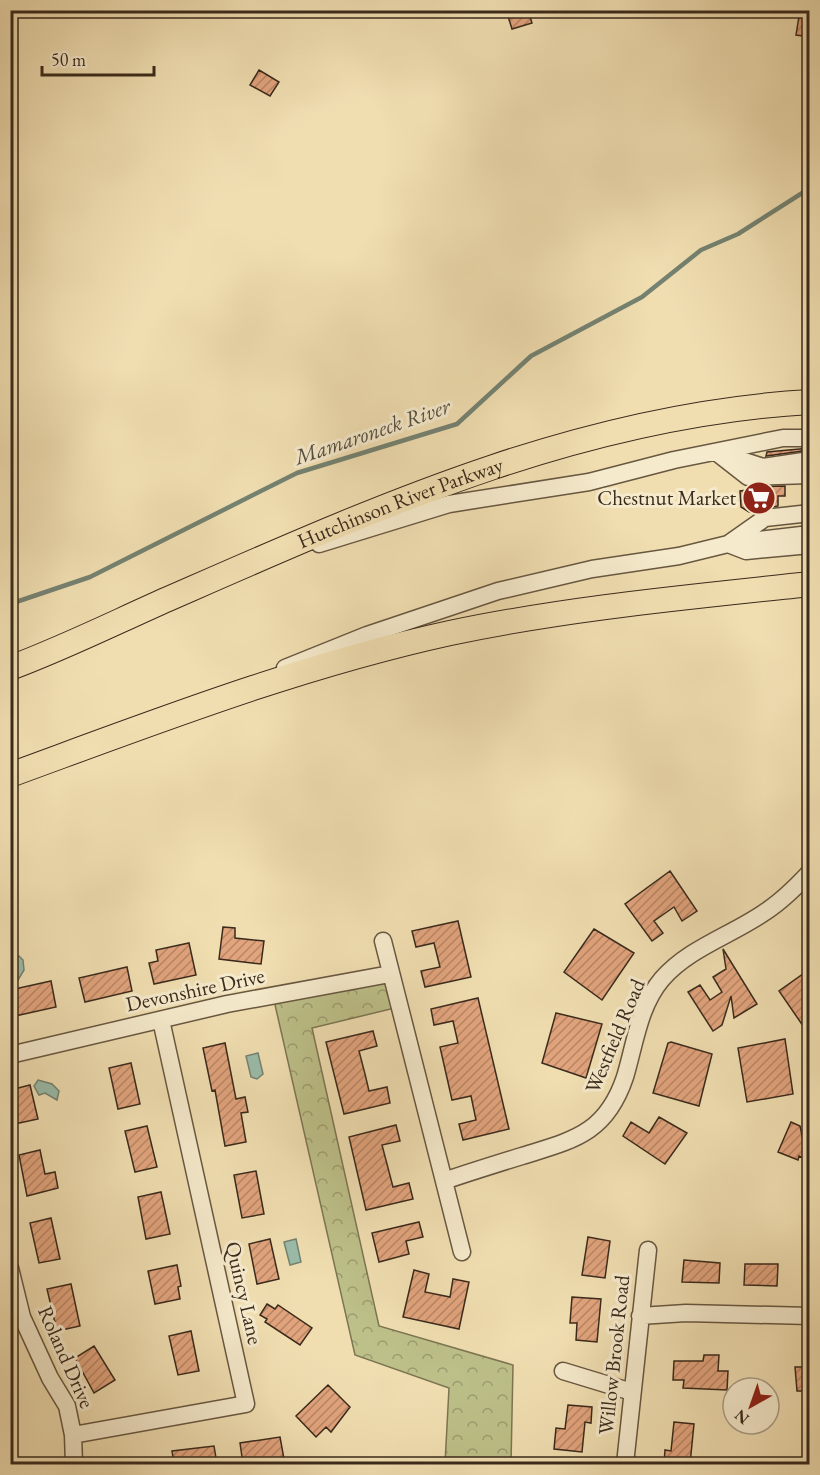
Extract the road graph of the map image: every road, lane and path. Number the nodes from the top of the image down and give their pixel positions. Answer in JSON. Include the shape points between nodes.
{"nodes":[{"id":1,"x":810,"y":402,"type":"edge"},
{"id":2,"x":810,"y":438,"type":"edge"},
{"id":3,"x":810,"y":451,"type":"edge"},
{"id":4,"x":716,"y":452,"type":"junction"},
{"id":5,"x":810,"y":460,"type":"edge"},
{"id":6,"x":810,"y":475,"type":"edge"},
{"id":7,"x":810,"y":513,"type":"edge"},
{"id":8,"x":810,"y":522,"type":"edge"},
{"id":9,"x":810,"y":534,"type":"edge"},
{"id":10,"x":728,"y":544,"type":"junction"},
{"id":11,"x":810,"y":546,"type":"edge"},
{"id":12,"x":236,"y":569,"type":"junction"},
{"id":13,"x":810,"y":584,"type":"edge"},
{"id":14,"x":10,"y":668,"type":"edge"},
{"id":15,"x":179,"y":712,"type":"junction"},
{"id":16,"x":10,"y":776,"type":"edge"},
{"id":17,"x":810,"y":872,"type":"edge"},
{"id":18,"x":383,"y":941,"type":"dead end"},
{"id":19,"x":390,"y":974,"type":"junction"},
{"id":20,"x":160,"y":1020,"type":"junction"},
{"id":21,"x":10,"y":1054,"type":"edge"},
{"id":22,"x":444,"y":1181,"type":"junction"},
{"id":23,"x":648,"y":1250,"type":"dead end"},
{"id":24,"x":462,"y":1252,"type":"dead end"},
{"id":25,"x":10,"y":1268,"type":"edge"},
{"id":26,"x":640,"y":1316,"type":"junction"},
{"id":27,"x":810,"y":1316,"type":"edge"},
{"id":28,"x":563,"y":1371,"type":"dead end"},
{"id":29,"x":632,"y":1392,"type":"junction"},
{"id":30,"x":73,"y":1435,"type":"junction"},
{"id":31,"x":74,"y":1464,"type":"edge"},
{"id":32,"x":626,"y":1464,"type":"edge"}],
"edges":[{"from":1,"to":12,"type":"highway","name":"Hutchinson River Parkway","via":[[756,405],[582,438],[456,478]]},
{"from":2,"to":4,"type":"street","via":[[783,438]]},
{"from":3,"to":4,"type":"street","via":[[759,458]]},
{"from":4,"to":5,"type":"street","via":[[763,467]]},
{"from":4,"to":6,"type":"street","via":[[748,477]]},
{"from":4,"to":12,"type":"street","via":[[589,482],[449,504]]},
{"from":7,"to":10,"type":"street","via":[[765,518]]},
{"from":8,"to":10,"type":"street","via":[[778,525]]},
{"from":9,"to":10,"type":"street"},
{"from":10,"to":11,"type":"street","via":[[746,551]]},
{"from":10,"to":15,"type":"street","via":[[680,556],[592,568],[498,591],[356,639]]},
{"from":12,"to":14,"type":"highway","name":"Hutchinson River Parkway"},
{"from":13,"to":15,"type":"highway","via":[[563,614],[451,633],[295,673]]},
{"from":15,"to":16,"type":"highway"},
{"from":17,"to":22,"type":"street","name":"Westfield Road","via":[[764,913],[708,945],[662,979],[634,1036],[616,1100],[595,1124],[568,1143]]},
{"from":18,"to":19,"type":"street"},
{"from":19,"to":20,"type":"street","name":"Devonshire Drive"},
{"from":19,"to":22,"type":"street"},
{"from":20,"to":21,"type":"street","name":"Devonshire Drive"},
{"from":20,"to":30,"type":"street","name":"Quincy Lane","via":[[246,1404]]},
{"from":22,"to":24,"type":"street"},
{"from":23,"to":26,"type":"street","name":"Willow Brook Road"},
{"from":25,"to":30,"type":"street","name":"Roland Drive","via":[[22,1317],[67,1406]]},
{"from":26,"to":27,"type":"street"},
{"from":26,"to":29,"type":"street","name":"Willow Brook Road"},
{"from":28,"to":29,"type":"street"},
{"from":29,"to":32,"type":"street","name":"Willow Brook Road"},
{"from":30,"to":31,"type":"street","name":"Roland Drive"}]}
